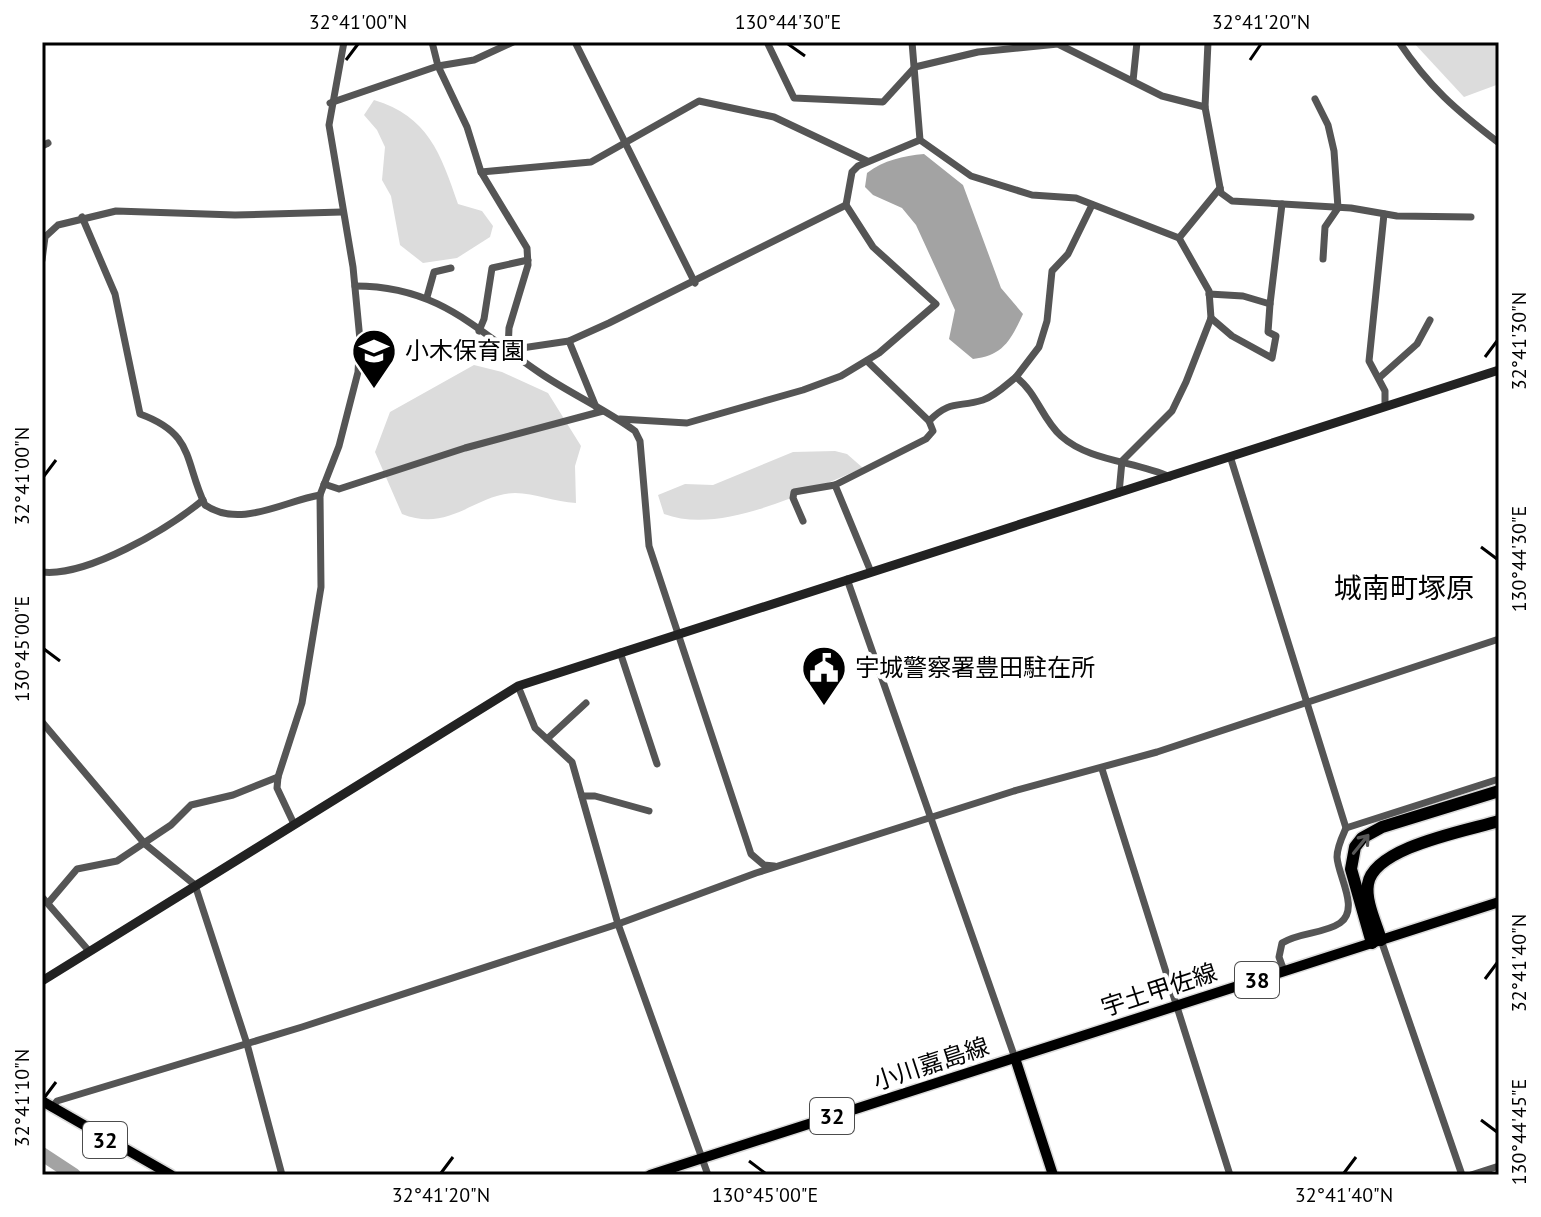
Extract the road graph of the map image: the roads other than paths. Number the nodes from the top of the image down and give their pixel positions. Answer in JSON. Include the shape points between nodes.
{"nodes":[{"id":1,"x":344,"y":42,"type":"edge"},
{"id":2,"x":432,"y":42,"type":"edge"},
{"id":3,"x":513,"y":42,"type":"edge"},
{"id":4,"x":575,"y":42,"type":"edge"},
{"id":5,"x":767,"y":42,"type":"edge"},
{"id":6,"x":912,"y":42,"type":"edge"},
{"id":7,"x":1137,"y":42,"type":"edge"},
{"id":8,"x":1208,"y":42,"type":"edge"},
{"id":9,"x":1399,"y":42,"type":"edge"},
{"id":10,"x":1058,"y":43,"type":"edge"},
{"id":11,"x":438,"y":66,"type":"junction"},
{"id":12,"x":915,"y":67,"type":"junction"},
{"id":13,"x":1133,"y":81,"type":"junction"},
{"id":14,"x":1315,"y":99,"type":"dead end"},
{"id":15,"x":330,"y":103,"type":"junction"},
{"id":16,"x":1205,"y":107,"type":"junction"},
{"id":17,"x":920,"y":140,"type":"junction"},
{"id":18,"x":1499,"y":143,"type":"edge"},
{"id":19,"x":627,"y":144,"type":"junction"},
{"id":20,"x":867,"y":161,"type":"junction"},
{"id":21,"x":481,"y":172,"type":"junction"},
{"id":22,"x":1220,"y":188,"type":"junction"},
{"id":23,"x":1282,"y":204,"type":"junction"},
{"id":24,"x":846,"y":205,"type":"junction"},
{"id":25,"x":1092,"y":205,"type":"junction"},
{"id":26,"x":1338,"y":208,"type":"junction"},
{"id":27,"x":342,"y":212,"type":"junction"},
{"id":28,"x":1384,"y":214,"type":"junction"},
{"id":29,"x":82,"y":217,"type":"junction"},
{"id":30,"x":1471,"y":217,"type":"dead end"},
{"id":31,"x":46,"y":228,"type":"edge"},
{"id":32,"x":1179,"y":238,"type":"junction"},
{"id":33,"x":1323,"y":259,"type":"dead end"},
{"id":34,"x":42,"y":260,"type":"edge"},
{"id":35,"x":528,"y":260,"type":"junction"},
{"id":36,"x":451,"y":268,"type":"dead end"},
{"id":37,"x":695,"y":283,"type":"junction"},
{"id":38,"x":355,"y":286,"type":"junction"},
{"id":39,"x":1209,"y":294,"type":"junction"},
{"id":40,"x":427,"y":297,"type":"junction"},
{"id":41,"x":1270,"y":304,"type":"junction"},
{"id":42,"x":1211,"y":318,"type":"junction"},
{"id":43,"x":1430,"y":320,"type":"dead end"},
{"id":44,"x":479,"y":331,"type":"junction"},
{"id":45,"x":569,"y":341,"type":"junction"},
{"id":46,"x":508,"y":350,"type":"junction"},
{"id":47,"x":867,"y":361,"type":"junction"},
{"id":48,"x":1499,"y":370,"type":"edge"},
{"id":49,"x":1016,"y":377,"type":"junction"},
{"id":50,"x":1379,"y":378,"type":"junction"},
{"id":51,"x":1385,"y":406,"type":"junction"},
{"id":52,"x":600,"y":409,"type":"junction"},
{"id":53,"x":618,"y":419,"type":"junction"},
{"id":54,"x":929,"y":421,"type":"junction"},
{"id":55,"x":1230,"y":456,"type":"junction"},
{"id":56,"x":1122,"y":461,"type":"junction"},
{"id":57,"x":1170,"y":477,"type":"junction"},
{"id":58,"x":324,"y":484,"type":"junction"},
{"id":59,"x":835,"y":485,"type":"junction"},
{"id":60,"x":1119,"y":493,"type":"junction"},
{"id":61,"x":320,"y":495,"type":"junction"},
{"id":62,"x":203,"y":500,"type":"junction"},
{"id":63,"x":803,"y":521,"type":"dead end"},
{"id":64,"x":42,"y":572,"type":"edge"},
{"id":65,"x":871,"y":572,"type":"junction"},
{"id":66,"x":847,"y":579,"type":"junction"},
{"id":67,"x":678,"y":633,"type":"junction"},
{"id":68,"x":1499,"y":639,"type":"edge"},
{"id":69,"x":620,"y":652,"type":"junction"},
{"id":70,"x":518,"y":686,"type":"junction"},
{"id":71,"x":1309,"y":701,"type":"junction"},
{"id":72,"x":586,"y":703,"type":"dead end"},
{"id":73,"x":42,"y":722,"type":"edge"},
{"id":74,"x":547,"y":739,"type":"junction"},
{"id":75,"x":657,"y":764,"type":"dead end"},
{"id":76,"x":1102,"y":769,"type":"junction"},
{"id":77,"x":278,"y":777,"type":"junction"},
{"id":78,"x":1499,"y":779,"type":"edge"},
{"id":79,"x":1499,"y":791,"type":"edge"},
{"id":80,"x":582,"y":796,"type":"junction"},
{"id":81,"x":649,"y":811,"type":"dead end"},
{"id":82,"x":932,"y":818,"type":"junction"},
{"id":83,"x":1499,"y":821,"type":"edge"},
{"id":84,"x":294,"y":824,"type":"junction"},
{"id":85,"x":1346,"y":828,"type":"junction"},
{"id":86,"x":145,"y":844,"type":"junction"},
{"id":87,"x":778,"y":866,"type":"junction"},
{"id":88,"x":195,"y":885,"type":"junction"},
{"id":89,"x":46,"y":899,"type":"edge"},
{"id":90,"x":1499,"y":902,"type":"edge"},
{"id":91,"x":618,"y":924,"type":"junction"},
{"id":92,"x":1376,"y":941,"type":"junction"},
{"id":93,"x":89,"y":951,"type":"junction"},
{"id":94,"x":1284,"y":971,"type":"junction"},
{"id":95,"x":42,"y":981,"type":"edge"},
{"id":96,"x":1175,"y":1006,"type":"junction"},
{"id":97,"x":247,"y":1044,"type":"junction"},
{"id":98,"x":1015,"y":1058,"type":"junction"},
{"id":99,"x":47,"y":1104,"type":"edge"},
{"id":100,"x":704,"y":1158,"type":"junction"},
{"id":101,"x":1499,"y":1166,"type":"edge"},
{"id":102,"x":171,"y":1175,"type":"edge"},
{"id":103,"x":282,"y":1175,"type":"edge"},
{"id":104,"x":650,"y":1175,"type":"edge"},
{"id":105,"x":708,"y":1175,"type":"edge"},
{"id":106,"x":1053,"y":1175,"type":"edge"},
{"id":107,"x":1230,"y":1175,"type":"edge"},
{"id":108,"x":1462,"y":1175,"type":"edge"},
{"id":109,"x":1471,"y":1175,"type":"edge"}],
"edges":[{"from":1,"to":15,"type":"street"},
{"from":2,"to":11,"type":"street"},
{"from":3,"to":11,"type":"street","via":[[474,60]]},
{"from":4,"to":19,"type":"street"},
{"from":5,"to":12,"type":"street","via":[[794,98],[883,102]]},
{"from":6,"to":12,"type":"street"},
{"from":7,"to":13,"type":"street"},
{"from":8,"to":16,"type":"street"},
{"from":9,"to":18,"type":"street","via":[[1445,102]]},
{"from":10,"to":12,"type":"street","via":[[978,52]]},
{"from":10,"to":13,"type":"street"},
{"from":11,"to":15,"type":"street"},
{"from":11,"to":21,"type":"street"},
{"from":12,"to":17,"type":"street"},
{"from":13,"to":16,"type":"street","via":[[1162,96]]},
{"from":14,"to":26,"type":"street","via":[[1334,151]]},
{"from":15,"to":27,"type":"street"},
{"from":16,"to":22,"type":"street"},
{"from":17,"to":20,"type":"street"},
{"from":17,"to":25,"type":"street","via":[[971,176],[1032,195],[1076,198]]},
{"from":19,"to":20,"type":"street","via":[[699,101],[774,117]]},
{"from":19,"to":21,"type":"street","via":[[591,162]]},
{"from":19,"to":37,"type":"street"},
{"from":20,"to":24,"type":"street","via":[[852,172]]},
{"from":21,"to":35,"type":"street","via":[[527,248]]},
{"from":22,"to":23,"type":"street","via":[[1232,201]]},
{"from":22,"to":32,"type":"street"},
{"from":23,"to":26,"type":"street"},
{"from":23,"to":41,"type":"street"},
{"from":24,"to":37,"type":"street"},
{"from":24,"to":47,"type":"street","via":[[873,247],[936,304]]},
{"from":25,"to":32,"type":"street"},
{"from":25,"to":49,"type":"street","via":[[1068,254],[1052,271],[1039,347]]},
{"from":26,"to":28,"type":"street"},
{"from":26,"to":33,"type":"street","via":[[1325,227]]},
{"from":27,"to":29,"type":"street","via":[[116,211]]},
{"from":27,"to":38,"type":"street"},
{"from":28,"to":30,"type":"street"},
{"from":28,"to":50,"type":"street","via":[[1369,361]]},
{"from":29,"to":31,"type":"street"},
{"from":29,"to":62,"type":"street","via":[[115,294],[140,414],[183,440]]},
{"from":31,"to":34,"type":"street"},
{"from":32,"to":39,"type":"street"},
{"from":35,"to":44,"type":"street","via":[[492,268]]},
{"from":35,"to":46,"type":"street"},
{"from":36,"to":40,"type":"street","via":[[434,272]]},
{"from":37,"to":45,"type":"street"},
{"from":38,"to":40,"type":"street","via":[[389,286]]},
{"from":38,"to":58,"type":"street","via":[[358,372]]},
{"from":39,"to":41,"type":"street"},
{"from":39,"to":42,"type":"street"},
{"from":40,"to":44,"type":"street"},
{"from":41,"to":42,"type":"street","via":[[1268,332],[1276,336],[1272,358]]},
{"from":42,"to":56,"type":"street","via":[[1172,411]]},
{"from":43,"to":50,"type":"street","via":[[1417,344]]},
{"from":44,"to":46,"type":"street"},
{"from":45,"to":46,"type":"street"},
{"from":45,"to":52,"type":"street"},
{"from":46,"to":52,"type":"street"},
{"from":47,"to":53,"type":"street","via":[[803,390],[687,423]]},
{"from":47,"to":54,"type":"street"},
{"from":48,"to":51,"type":"street"},
{"from":49,"to":54,"type":"street","via":[[993,396],[952,403]]},
{"from":49,"to":56,"type":"street","via":[[1031,389],[1060,435],[1090,453]]},
{"from":50,"to":51,"type":"street"},
{"from":51,"to":55,"type":"street"},
{"from":52,"to":53,"type":"street"},
{"from":52,"to":58,"type":"street","via":[[339,489]]},
{"from":53,"to":67,"type":"street","via":[[640,441],[646,535]]},
{"from":54,"to":59,"type":"street","via":[[933,431],[926,439]]},
{"from":55,"to":57,"type":"street"},
{"from":55,"to":71,"type":"street"},
{"from":56,"to":57,"type":"street"},
{"from":56,"to":60,"type":"street"},
{"from":57,"to":60,"type":"street"},
{"from":58,"to":61,"type":"street"},
{"from":59,"to":63,"type":"street","via":[[794,492]]},
{"from":59,"to":65,"type":"street"},
{"from":60,"to":65,"type":"street"},
{"from":61,"to":62,"type":"street","via":[[252,515],[210,509]]},
{"from":61,"to":77,"type":"street","via":[[321,587],[302,703]]},
{"from":62,"to":64,"type":"street","via":[[101,560],[64,573]]},
{"from":65,"to":66,"type":"street"},
{"from":66,"to":67,"type":"street"},
{"from":66,"to":82,"type":"street"},
{"from":67,"to":69,"type":"street"},
{"from":67,"to":87,"type":"street","via":[[751,854],[764,865]]},
{"from":68,"to":71,"type":"street"},
{"from":69,"to":70,"type":"street"},
{"from":69,"to":75,"type":"street"},
{"from":70,"to":74,"type":"street","via":[[535,728]]},
{"from":70,"to":84,"type":"street"},
{"from":71,"to":76,"type":"street"},
{"from":71,"to":85,"type":"street"},
{"from":72,"to":74,"type":"street"},
{"from":73,"to":86,"type":"street"},
{"from":74,"to":80,"type":"street","via":[[572,762]]},
{"from":76,"to":82,"type":"street"},
{"from":76,"to":96,"type":"street"},
{"from":77,"to":84,"type":"street","via":[[277,788]]},
{"from":77,"to":86,"type":"street","via":[[191,805]]},
{"from":78,"to":85,"type":"street"},
{"from":92,"to":79,"type":"highway","one_way":true,"via":[[1351,869],[1362,838]]},
{"from":80,"to":81,"type":"street"},
{"from":80,"to":91,"type":"street"},
{"from":82,"to":87,"type":"street"},
{"from":82,"to":98,"type":"street"},
{"from":83,"to":92,"type":"highway","via":[[1395,853],[1376,867],[1367,886]]},
{"from":84,"to":88,"type":"street"},
{"from":85,"to":94,"type":"street","via":[[1337,858],[1349,906],[1346,915],[1340,923],[1282,943]]},
{"from":86,"to":88,"type":"street"},
{"from":86,"to":89,"type":"street","via":[[117,861],[77,869]]},
{"from":87,"to":91,"type":"street"},
{"from":88,"to":93,"type":"street"},
{"from":88,"to":97,"type":"street"},
{"from":89,"to":93,"type":"street"},
{"from":90,"to":92,"type":"main road","name":"宇土甲佐線","number":"38"},
{"from":91,"to":97,"type":"street"},
{"from":91,"to":100,"type":"street"},
{"from":92,"to":94,"type":"main road","name":"宇土甲佐線","number":"38"},
{"from":92,"to":108,"type":"street"},
{"from":93,"to":95,"type":"street"},
{"from":94,"to":96,"type":"main road","name":"宇土甲佐線","number":"38"},
{"from":96,"to":98,"type":"main road","name":"宇土甲佐線","number":"38"},
{"from":96,"to":107,"type":"street"},
{"from":97,"to":99,"type":"street"},
{"from":97,"to":103,"type":"street"},
{"from":98,"to":100,"type":"main road","name":"小川嘉島線","number":"32"},
{"from":98,"to":106,"type":"main road","name":"小川嘉島線"},
{"from":99,"to":102,"type":"main road","number":"32"},
{"from":100,"to":104,"type":"main road","name":"小川嘉島線","number":"32"},
{"from":100,"to":105,"type":"street"},
{"from":101,"to":109,"type":"street"}]}
